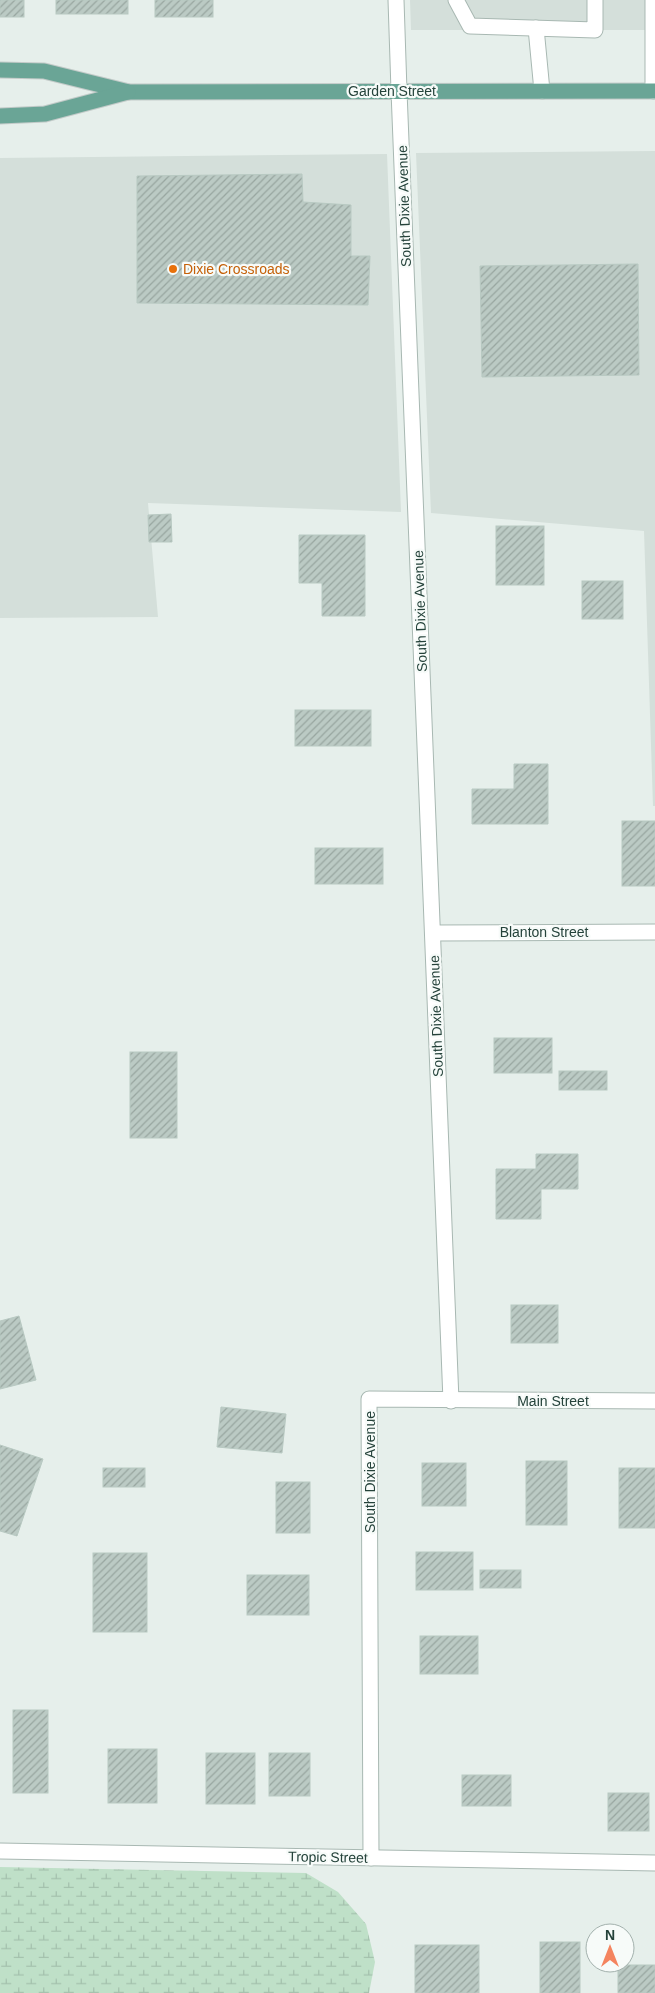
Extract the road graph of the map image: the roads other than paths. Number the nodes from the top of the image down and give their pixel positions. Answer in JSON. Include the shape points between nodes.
{"nodes":[{"id":1,"x":396,"y":0,"type":"edge"},
{"id":2,"x":456,"y":0,"type":"edge"},
{"id":3,"x":596,"y":0,"type":"edge"},
{"id":4,"x":654,"y":9,"type":"edge"},
{"id":5,"x":536,"y":28,"type":"junction"},
{"id":6,"x":0,"y":70,"type":"edge"},
{"id":7,"x":399,"y":91,"type":"junction"},
{"id":8,"x":542,"y":91,"type":"junction"},
{"id":9,"x":129,"y":92,"type":"junction"},
{"id":10,"x":654,"y":92,"type":"edge"},
{"id":11,"x":0,"y":116,"type":"edge"},
{"id":12,"x":655,"y":932,"type":"edge"},
{"id":13,"x":433,"y":933,"type":"junction"},
{"id":14,"x":452,"y":1401,"type":"junction"},
{"id":15,"x":655,"y":1401,"type":"edge"},
{"id":16,"x":0,"y":1851,"type":"edge"},
{"id":17,"x":371,"y":1858,"type":"junction"},
{"id":18,"x":655,"y":1863,"type":"edge"}],
"edges":[{"from":1,"to":7,"type":"street","name":"South Dixie Avenue"},
{"from":2,"to":5,"type":"street","via":[[470,26]]},
{"from":3,"to":5,"type":"street","via":[[596,30]]},
{"from":4,"to":10,"type":"street"},
{"from":5,"to":8,"type":"street"},
{"from":6,"to":9,"type":"main road","name":"Garden Street","via":[[44,71]]},
{"from":7,"to":8,"type":"main road","name":"Garden Street"},
{"from":7,"to":9,"type":"main road","name":"Garden Street"},
{"from":7,"to":13,"type":"street","name":"South Dixie Avenue"},
{"from":8,"to":10,"type":"main road","name":"Garden Street"},
{"from":9,"to":11,"type":"main road","name":"Garden Street","via":[[45,114]]},
{"from":12,"to":13,"type":"street","name":"Blanton Street"},
{"from":13,"to":14,"type":"street","name":"South Dixie Avenue"},
{"from":14,"to":15,"type":"street","name":"Main Street"},
{"from":14,"to":17,"type":"street","name":"South Dixie Avenue","via":[[369,1399]]},
{"from":16,"to":17,"type":"street","name":"Tropic Street"},
{"from":17,"to":18,"type":"street","name":"Tropic Street"}]}
